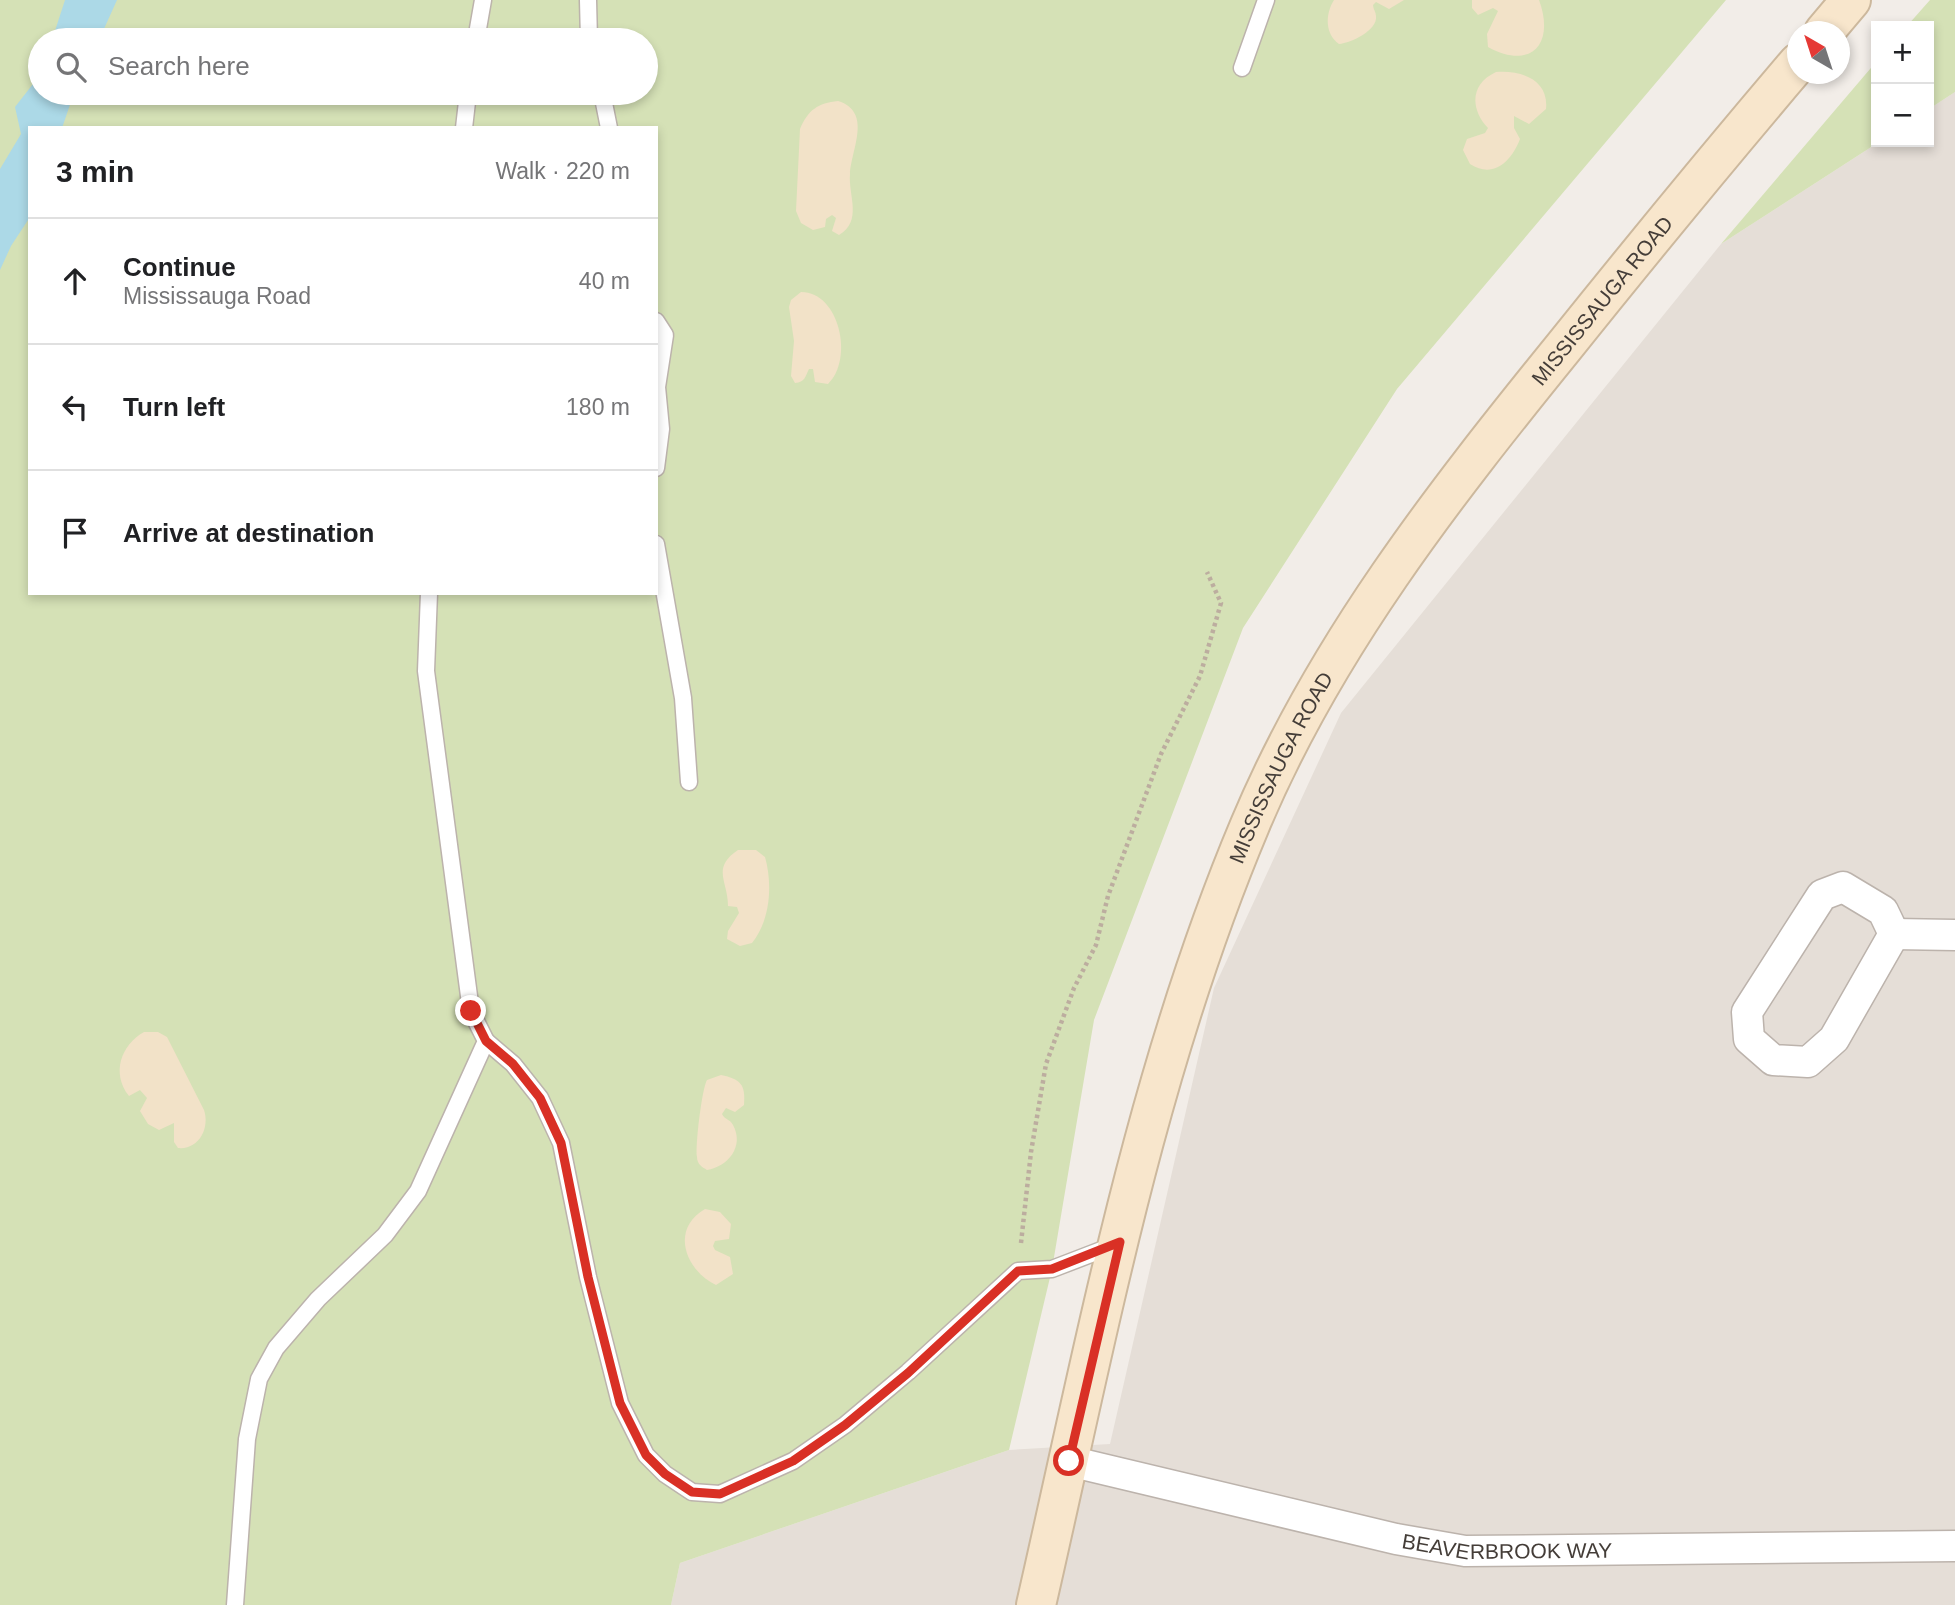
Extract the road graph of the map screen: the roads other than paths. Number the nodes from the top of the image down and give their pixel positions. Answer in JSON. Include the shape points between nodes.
{"nodes":[{"id":1,"x":483,"y":0,"type":"edge"},
{"id":2,"x":588,"y":0,"type":"edge"},
{"id":3,"x":1266,"y":0,"type":"edge"},
{"id":4,"x":1851,"y":0,"type":"edge"},
{"id":5,"x":1833,"y":21,"type":"edge"},
{"id":6,"x":478,"y":28,"type":"edge"},
{"id":7,"x":589,"y":28,"type":"edge"},
{"id":8,"x":1242,"y":68,"type":"dead end"},
{"id":9,"x":1787,"y":75,"type":"edge"},
{"id":10,"x":467,"y":105,"type":"edge"},
{"id":11,"x":604,"y":105,"type":"edge"},
{"id":12,"x":464,"y":126,"type":"edge"},
{"id":13,"x":609,"y":126,"type":"edge"},
{"id":14,"x":658,"y":324,"type":"edge"},
{"id":15,"x":658,"y":380,"type":"edge"},
{"id":16,"x":658,"y":398,"type":"edge"},
{"id":17,"x":658,"y":452,"type":"edge"},
{"id":18,"x":658,"y":555,"type":"edge"},
{"id":19,"x":429,"y":595,"type":"edge"},
{"id":20,"x":689,"y":782,"type":"dead end"},
{"id":21,"x":1894,"y":934,"type":"junction"},
{"id":22,"x":1955,"y":935,"type":"edge"},
{"id":23,"x":486,"y":1041,"type":"junction"},
{"id":24,"x":1120,"y":1242,"type":"junction"},
{"id":25,"x":1069,"y":1461,"type":"junction"},
{"id":26,"x":1955,"y":1546,"type":"edge"},
{"id":27,"x":236,"y":1605,"type":"edge"},
{"id":28,"x":1036,"y":1605,"type":"edge"}],
"edges":[{"from":1,"to":6,"type":"lane"},
{"from":2,"to":7,"type":"lane"},
{"from":3,"to":8,"type":"lane"},
{"from":4,"to":5,"type":"main road"},
{"from":9,"to":24,"type":"main road","name":"MISSISSAUGA ROAD","via":[[1451,489],[1367,606],[1304,716],[1251,822],[1200,953],[1154,1102]]},
{"from":10,"to":12,"type":"lane"},
{"from":11,"to":13,"type":"lane"},
{"from":14,"to":15,"type":"lane","via":[[664,335]]},
{"from":16,"to":17,"type":"lane"},
{"from":18,"to":20,"type":"lane","via":[[683,698]]},
{"from":19,"to":23,"type":"lane","via":[[426,671],[471,1011]]},
{"from":21,"to":21,"type":"street","via":[[1883,911],[1862,896],[1843,887],[1822,895],[1746,1012],[1749,1039],[1773,1060],[1808,1062],[1834,1040]]},
{"from":21,"to":22,"type":"street"},
{"from":23,"to":24,"type":"lane","via":[[513,1064],[540,1098],[561,1143],[620,1403],[646,1455],[692,1492],[720,1494],[793,1461],[908,1373],[1018,1271],[1052,1269]]},
{"from":23,"to":27,"type":"lane","via":[[418,1191],[385,1235],[318,1299],[276,1348],[259,1379],[247,1439]]},
{"from":24,"to":25,"type":"main road","name":"MISSISSAUGA ROAD"},
{"from":25,"to":26,"type":"street","name":"BEAVERBROOK WAY","via":[[1396,1539],[1465,1551]]},
{"from":25,"to":28,"type":"main road","name":"MISSISSAUGA ROAD"}]}
